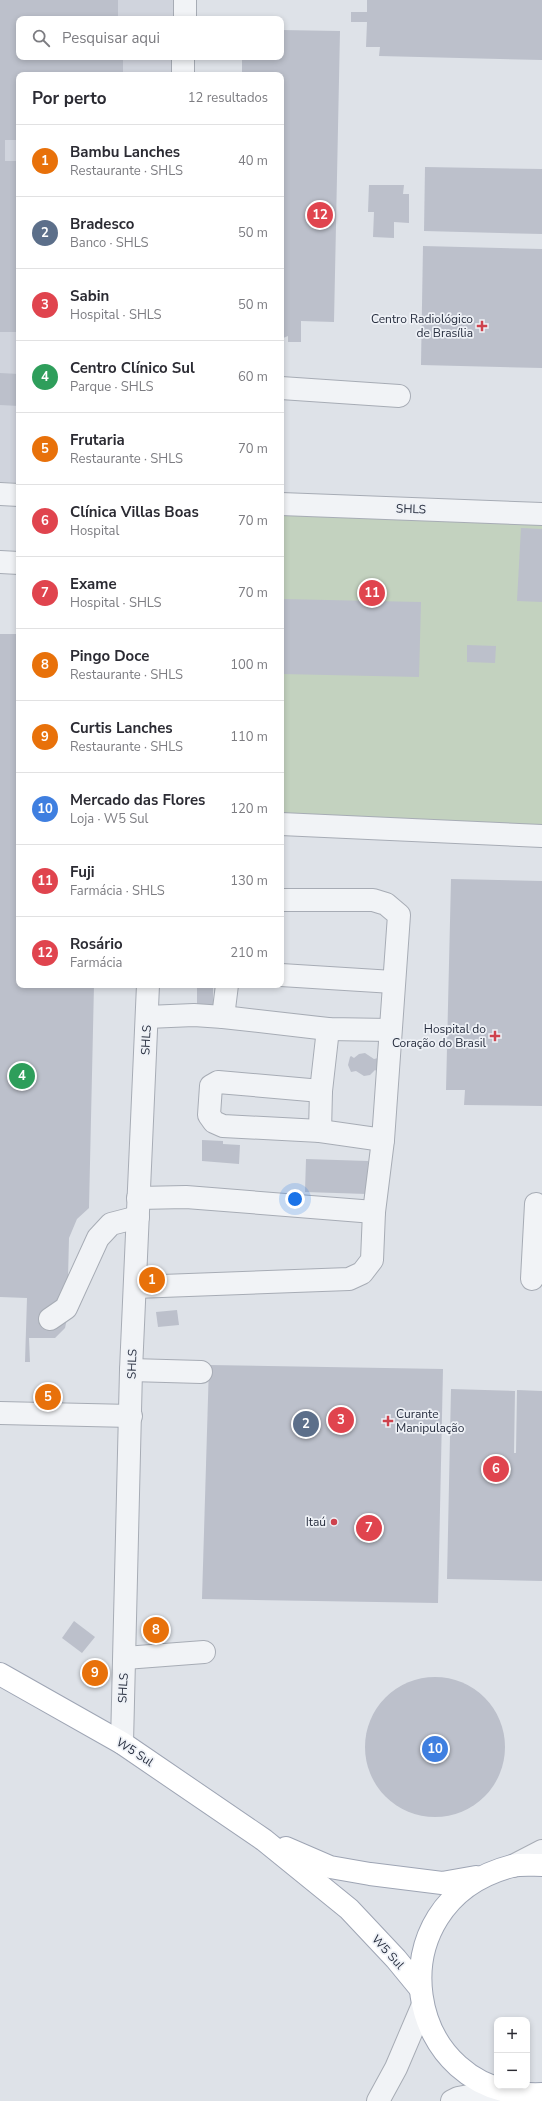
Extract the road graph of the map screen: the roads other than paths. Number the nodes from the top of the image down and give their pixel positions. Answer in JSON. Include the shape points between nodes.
{"nodes":[{"id":1,"x":185,"y":0,"type":"edge"},
{"id":2,"x":185,"y":16,"type":"edge"},
{"id":3,"x":183,"y":60,"type":"edge"},
{"id":4,"x":183,"y":72,"type":"edge"},
{"id":5,"x":284,"y":388,"type":"edge"},
{"id":6,"x":399,"y":396,"type":"dead end"},
{"id":7,"x":0,"y":494,"type":"edge"},
{"id":8,"x":16,"y":495,"type":"edge"},
{"id":9,"x":284,"y":504,"type":"edge"},
{"id":10,"x":542,"y":514,"type":"edge"},
{"id":11,"x":0,"y":562,"type":"edge"},
{"id":12,"x":16,"y":563,"type":"edge"},
{"id":13,"x":284,"y":824,"type":"edge"},
{"id":14,"x":542,"y":836,"type":"edge"},
{"id":15,"x":284,"y":900,"type":"edge"},
{"id":16,"x":284,"y":975,"type":"edge"},
{"id":17,"x":393,"y":982,"type":"junction"},
{"id":18,"x":148,"y":988,"type":"edge"},
{"id":19,"x":227,"y":988,"type":"edge"},
{"id":20,"x":223,"y":1016,"type":"junction"},
{"id":21,"x":147,"y":1017,"type":"junction"},
{"id":22,"x":328,"y":1029,"type":"junction"},
{"id":23,"x":390,"y":1030,"type":"junction"},
{"id":24,"x":321,"y":1091,"type":"junction"},
{"id":25,"x":320,"y":1132,"type":"junction"},
{"id":26,"x":384,"y":1140,"type":"junction"},
{"id":27,"x":536,"y":1204,"type":"dead end"},
{"id":28,"x":138,"y":1208,"type":"junction"},
{"id":29,"x":374,"y":1212,"type":"junction"},
{"id":30,"x":532,"y":1279,"type":"dead end"},
{"id":31,"x":135,"y":1287,"type":"junction"},
{"id":32,"x":50,"y":1319,"type":"dead end"},
{"id":33,"x":131,"y":1370,"type":"junction"},
{"id":34,"x":201,"y":1372,"type":"dead end"},
{"id":35,"x":0,"y":1413,"type":"edge"},
{"id":36,"x":131,"y":1416,"type":"junction"},
{"id":37,"x":204,"y":1652,"type":"dead end"},
{"id":38,"x":125,"y":1658,"type":"junction"},
{"id":39,"x":0,"y":1674,"type":"edge"},
{"id":40,"x":122,"y":1743,"type":"junction"},
{"id":41,"x":264,"y":1840,"type":"junction"},
{"id":42,"x":542,"y":1851,"type":"edge"},
{"id":43,"x":542,"y":1865,"type":"edge"},
{"id":44,"x":513,"y":1866,"type":"junction"},
{"id":45,"x":481,"y":1877,"type":"junction"},
{"id":46,"x":421,"y":1997,"type":"junction"},
{"id":47,"x":502,"y":2090,"type":"junction"},
{"id":48,"x":542,"y":2094,"type":"edge"},
{"id":49,"x":378,"y":2101,"type":"edge"},
{"id":50,"x":452,"y":2101,"type":"edge"}],
"edges":[{"from":1,"to":2,"type":"street"},
{"from":3,"to":4,"type":"street"},
{"from":5,"to":6,"type":"street"},
{"from":7,"to":8,"type":"street"},
{"from":9,"to":10,"type":"street","name":"SHLS"},
{"from":11,"to":12,"type":"street"},
{"from":13,"to":14,"type":"street"},
{"from":15,"to":17,"type":"street","via":[[373,900],[386,904],[399,915]]},
{"from":16,"to":17,"type":"street"},
{"from":17,"to":23,"type":"street"},
{"from":18,"to":21,"type":"street","name":"SHLS"},
{"from":19,"to":20,"type":"street"},
{"from":20,"to":21,"type":"street"},
{"from":20,"to":22,"type":"street"},
{"from":21,"to":28,"type":"street","name":"SHLS"},
{"from":22,"to":23,"type":"street"},
{"from":22,"to":24,"type":"street"},
{"from":23,"to":26,"type":"street"},
{"from":24,"to":25,"type":"street"},
{"from":24,"to":25,"type":"street","via":[[218,1082],[211,1086],[209,1115],[214,1122],[223,1126]]},
{"from":25,"to":26,"type":"street"},
{"from":26,"to":29,"type":"street"},
{"from":27,"to":30,"type":"street"},
{"from":28,"to":29,"type":"street","via":[[186,1197]]},
{"from":28,"to":31,"type":"street","name":"SHLS"},
{"from":28,"to":32,"type":"street","via":[[111,1224],[98,1238],[66,1308]]},
{"from":29,"to":31,"type":"street","via":[[372,1260],[362,1273],[349,1279]]},
{"from":31,"to":33,"type":"street","name":"SHLS"},
{"from":33,"to":34,"type":"street"},
{"from":33,"to":36,"type":"street","name":"SHLS"},
{"from":35,"to":36,"type":"street"},
{"from":36,"to":38,"type":"street","name":"SHLS"},
{"from":37,"to":38,"type":"street"},
{"from":38,"to":40,"type":"street","name":"SHLS"},
{"from":39,"to":40,"type":"main road","name":"W5 Sul"},
{"from":40,"to":41,"type":"main road","name":"W5 Sul"},
{"from":41,"to":45,"type":"main road","name":"W5 Sul","via":[[330,1867],[370,1874],[442,1883]]},
{"from":41,"to":46,"type":"main road","name":"W5 Sul","via":[[349,1909],[396,1959]]},
{"from":42,"to":44,"type":"street"},
{"from":43,"to":44,"type":"main road"},
{"from":44,"to":45,"type":"main road"},
{"from":45,"to":46,"type":"main road","via":[[454,1896],[433,1923],[422,1954]]},
{"from":46,"to":47,"type":"main road","via":[[431,2030],[443,2050],[460,2067],[480,2081]]},
{"from":46,"to":49,"type":"street","via":[[396,2068]]},
{"from":47,"to":48,"type":"main road","via":[[526,2095]]},
{"from":47,"to":50,"type":"street"}]}
